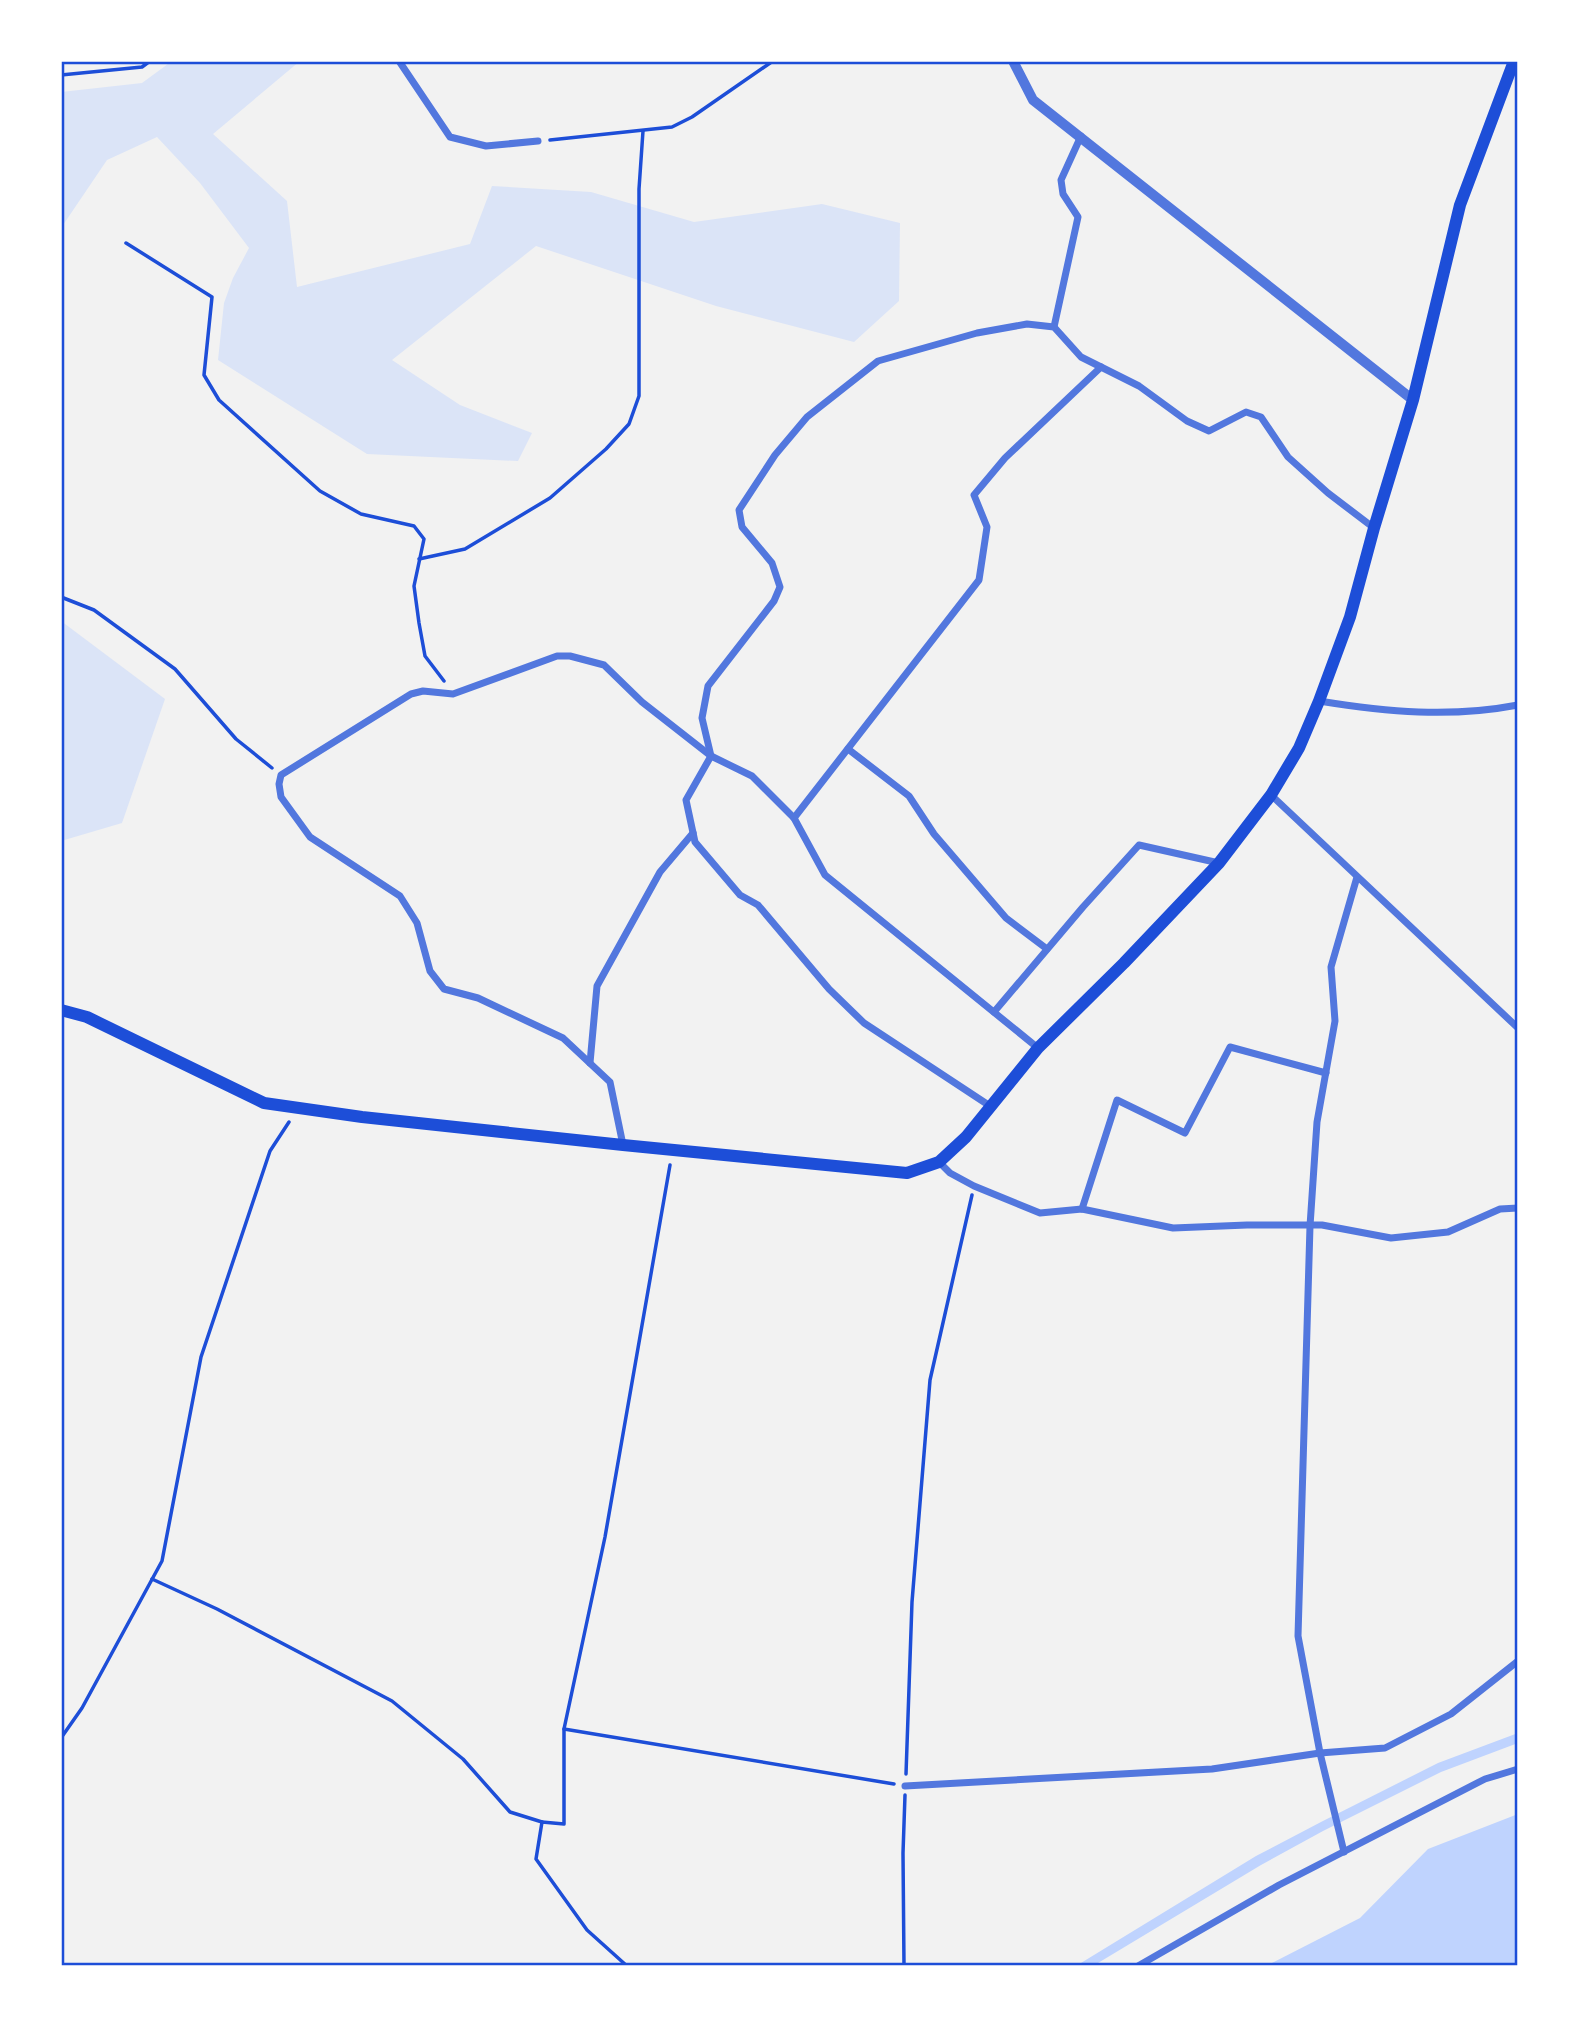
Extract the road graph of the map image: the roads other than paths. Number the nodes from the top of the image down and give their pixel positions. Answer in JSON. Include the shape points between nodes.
{"nodes":[{"id":1,"x":398,"y":61,"type":"edge"},
{"id":2,"x":1013,"y":61,"type":"edge"},
{"id":3,"x":1514,"y":61,"type":"edge"},
{"id":4,"x":1081,"y":136,"type":"junction"},
{"id":5,"x":538,"y":141,"type":"road end"},
{"id":6,"x":1054,"y":327,"type":"junction"},
{"id":7,"x":1101,"y":367,"type":"junction"},
{"id":8,"x":1413,"y":400,"type":"junction"},
{"id":9,"x":1374,"y":528,"type":"junction"},
{"id":10,"x":1320,"y":701,"type":"junction"},
{"id":11,"x":1518,"y":705,"type":"edge"},
{"id":12,"x":848,"y":749,"type":"junction"},
{"id":13,"x":711,"y":756,"type":"junction"},
{"id":14,"x":1271,"y":795,"type":"junction"},
{"id":15,"x":794,"y":818,"type":"junction"},
{"id":16,"x":693,"y":833,"type":"junction"},
{"id":17,"x":1219,"y":863,"type":"junction"},
{"id":18,"x":1357,"y":877,"type":"junction"},
{"id":19,"x":1047,"y":950,"type":"junction"},
{"id":20,"x":61,"y":1010,"type":"edge"},
{"id":21,"x":994,"y":1012,"type":"junction"},
{"id":22,"x":1518,"y":1028,"type":"edge"},
{"id":23,"x":1038,"y":1048,"type":"junction"},
{"id":24,"x":590,"y":1063,"type":"junction"},
{"id":25,"x":1326,"y":1073,"type":"junction"},
{"id":26,"x":990,"y":1106,"type":"junction"},
{"id":27,"x":623,"y":1146,"type":"junction"},
{"id":28,"x":939,"y":1162,"type":"junction"},
{"id":29,"x":1518,"y":1208,"type":"edge"},
{"id":30,"x":1082,"y":1209,"type":"junction"},
{"id":31,"x":1310,"y":1226,"type":"junction"},
{"id":32,"x":1518,"y":1661,"type":"edge"},
{"id":33,"x":1320,"y":1753,"type":"junction"},
{"id":34,"x":1518,"y":1769,"type":"edge"},
{"id":35,"x":905,"y":1786,"type":"road end"},
{"id":36,"x":1344,"y":1852,"type":"junction"},
{"id":37,"x":1138,"y":1966,"type":"edge"}],
"edges":[{"from":1,"to":5,"type":"street","via":[[450,137],[486,146]]},
{"from":2,"to":4,"type":"street","via":[[1033,100]]},
{"from":3,"to":8,"type":"main road","via":[[1460,205]]},
{"from":4,"to":6,"type":"street","via":[[1061,180],[1063,194],[1078,218]]},
{"from":4,"to":8,"type":"street"},
{"from":6,"to":7,"type":"street","via":[[1081,357]]},
{"from":6,"to":13,"type":"street","via":[[1027,324],[977,333],[878,361],[807,417],[775,455],[739,510],[742,527],[772,563],[780,587],[708,686],[702,718]]},
{"from":7,"to":9,"type":"street","via":[[1209,431],[1246,412],[1261,417],[1288,457]]},
{"from":7,"to":12,"type":"street","via":[[1005,458],[974,495],[987,527],[979,580]]},
{"from":8,"to":9,"type":"main road"},
{"from":9,"to":10,"type":"main road","via":[[1350,617]]},
{"from":10,"to":11,"type":"street","via":[[1431,714]]},
{"from":10,"to":14,"type":"main road"},
{"from":12,"to":15,"type":"street"},
{"from":12,"to":19,"type":"street","via":[[909,796],[934,834],[1006,918]]},
{"from":13,"to":15,"type":"street","via":[[752,776]]},
{"from":13,"to":16,"type":"street","via":[[686,800]]},
{"from":13,"to":24,"type":"street","via":[[642,702],[604,665],[557,656],[453,694],[411,694],[281,775],[281,797],[310,837],[400,896],[416,923],[430,971],[444,989],[478,998],[563,1038]]},
{"from":14,"to":17,"type":"main road"},
{"from":14,"to":18,"type":"street"},
{"from":15,"to":21,"type":"street","via":[[825,875]]},
{"from":16,"to":24,"type":"street","via":[[660,872],[597,986]]},
{"from":16,"to":26,"type":"street","via":[[695,842],[740,895],[758,905],[864,1023]]},
{"from":17,"to":19,"type":"street","via":[[1139,845]]},
{"from":17,"to":23,"type":"main road"},
{"from":18,"to":22,"type":"street"},
{"from":18,"to":25,"type":"street","via":[[1331,967],[1335,1021]]},
{"from":19,"to":21,"type":"street"},
{"from":20,"to":27,"type":"main road","via":[[87,1017],[264,1103]]},
{"from":21,"to":23,"type":"street"},
{"from":23,"to":26,"type":"main road"},
{"from":24,"to":27,"type":"street","via":[[610,1082]]},
{"from":25,"to":30,"type":"street","via":[[1230,1047],[1185,1133],[1116,1100]]},
{"from":25,"to":31,"type":"street","via":[[1317,1122]]},
{"from":26,"to":28,"type":"main road"},
{"from":27,"to":28,"type":"main road","via":[[907,1173]]},
{"from":28,"to":30,"type":"street","via":[[974,1186],[1040,1213]]},
{"from":29,"to":31,"type":"street","via":[[1500,1209],[1448,1232],[1391,1238]]},
{"from":30,"to":31,"type":"street","via":[[1173,1228]]},
{"from":31,"to":33,"type":"street","via":[[1298,1636]]},
{"from":32,"to":33,"type":"street","via":[[1451,1714],[1385,1748]]},
{"from":33,"to":35,"type":"street","via":[[1212,1769]]},
{"from":33,"to":36,"type":"street"},
{"from":34,"to":36,"type":"street","via":[[1485,1779]]},
{"from":36,"to":37,"type":"street"}]}
